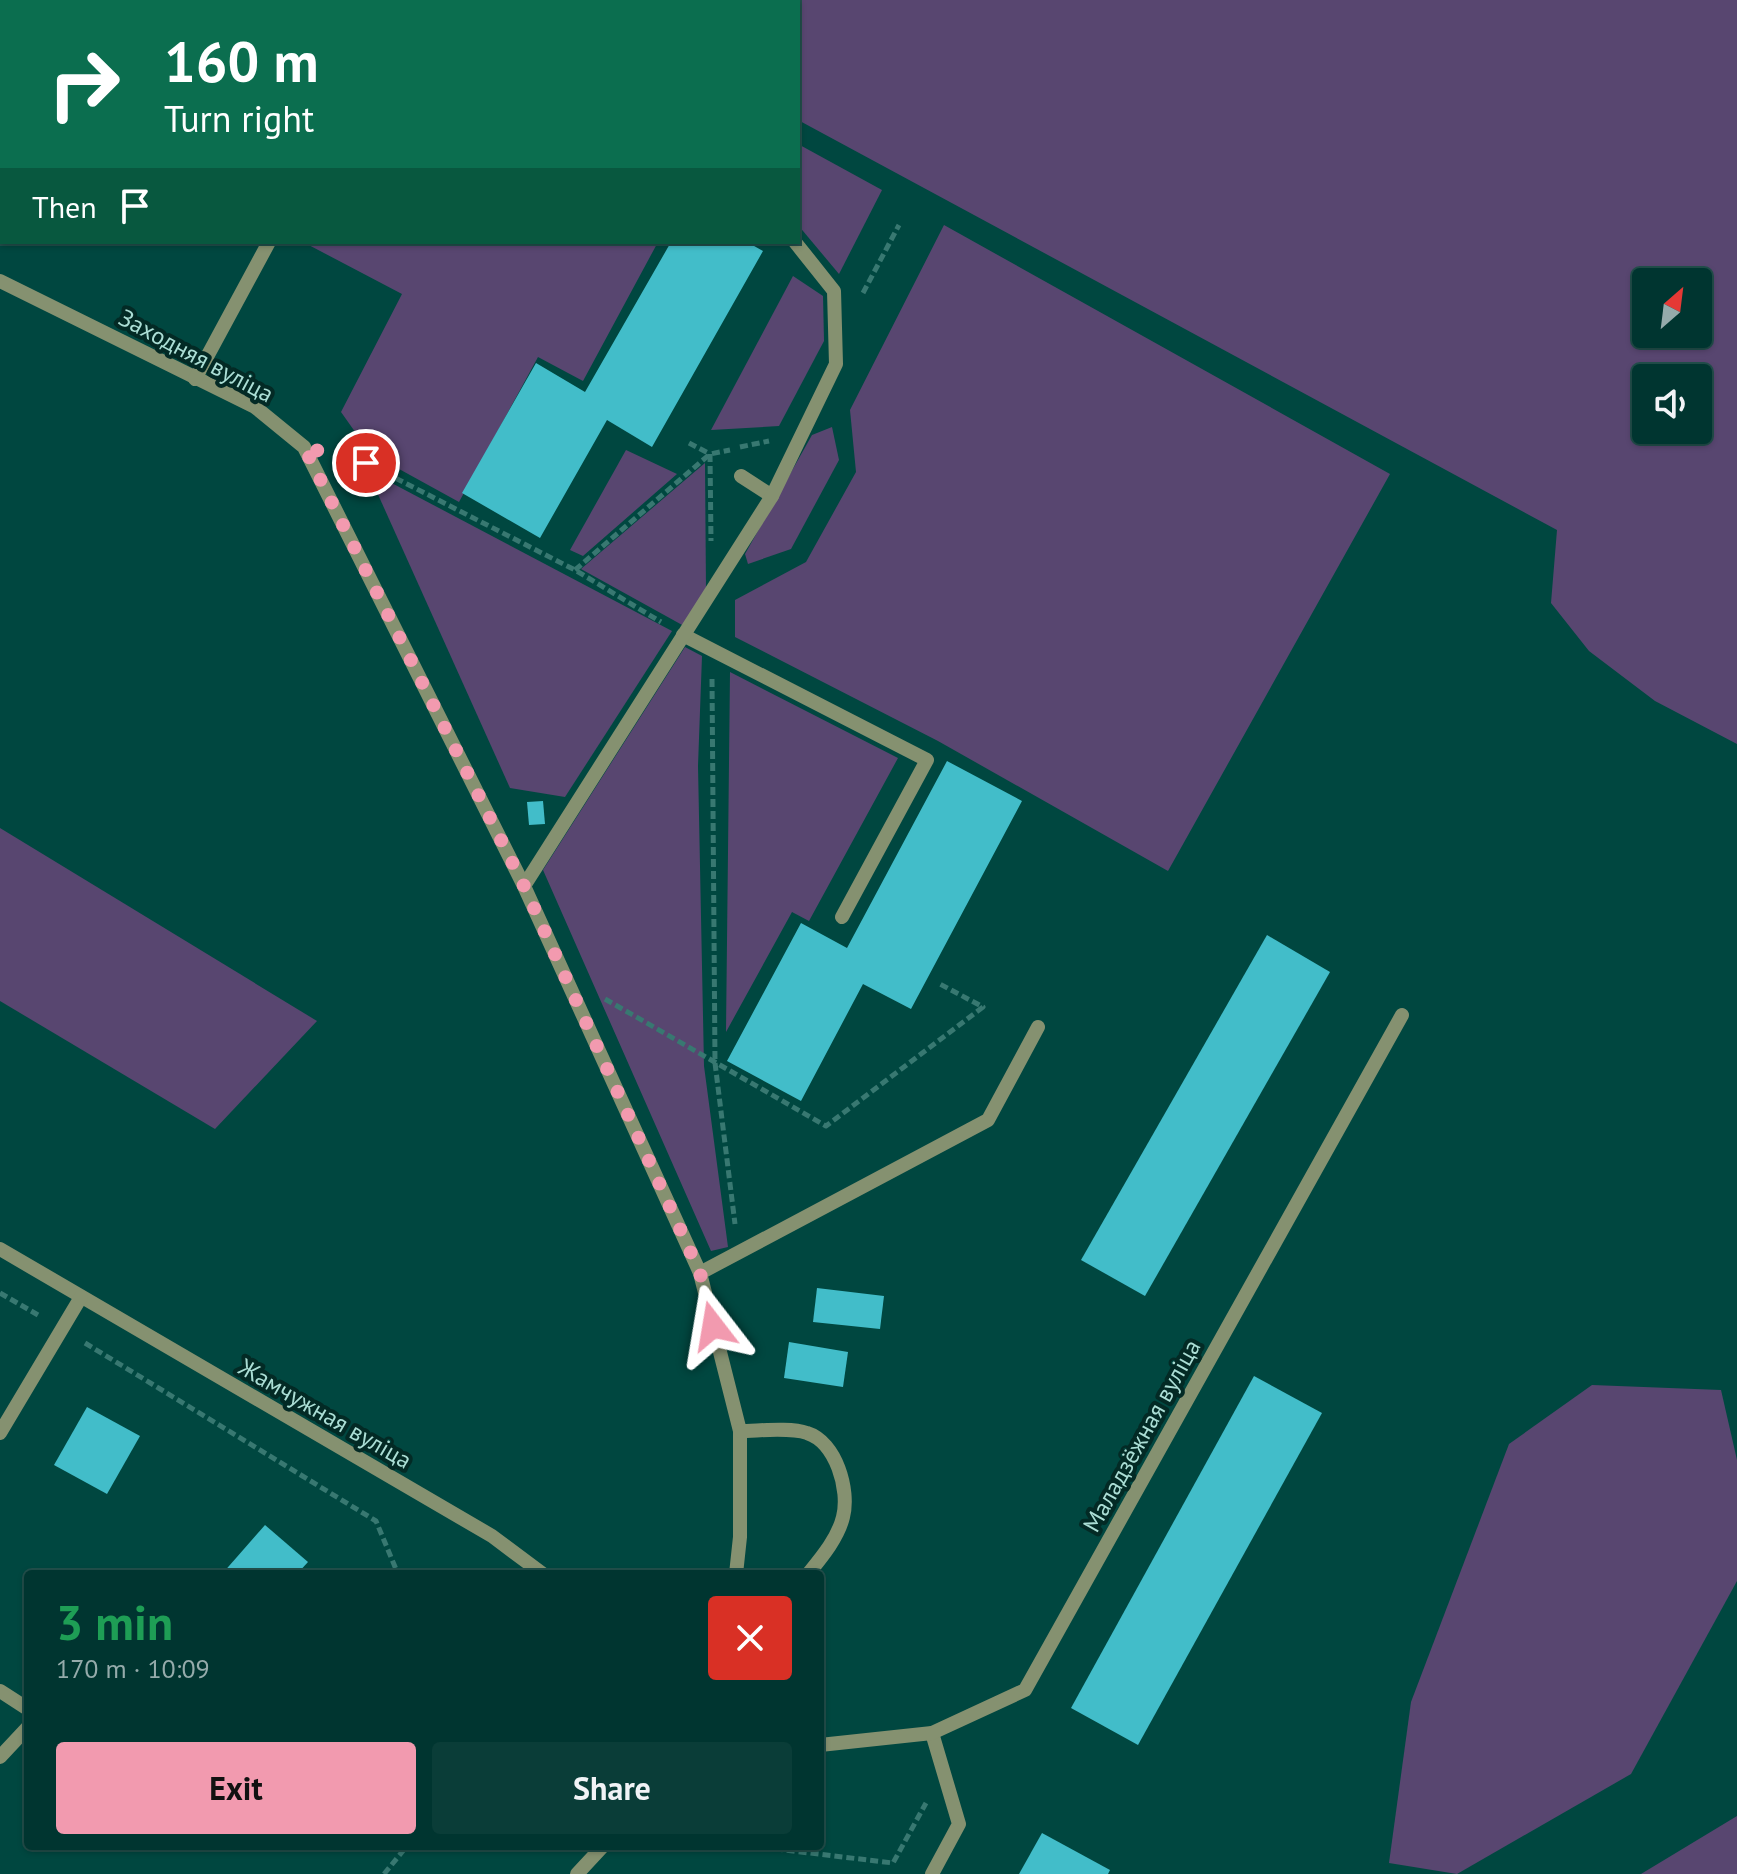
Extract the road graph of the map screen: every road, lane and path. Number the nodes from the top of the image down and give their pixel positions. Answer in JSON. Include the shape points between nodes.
{"nodes":[{"id":1,"x":268,"y":244,"type":"edge"},
{"id":2,"x":797,"y":244,"type":"edge"},
{"id":3,"x":0,"y":281,"type":"edge"},
{"id":4,"x":195,"y":379,"type":"junction"},
{"id":5,"x":778,"y":439,"type":"dead end"},
{"id":6,"x":689,"y":443,"type":"dead end"},
{"id":7,"x":304,"y":447,"type":"junction"},
{"id":8,"x":710,"y":454,"type":"junction"},
{"id":9,"x":741,"y":476,"type":"dead end"},
{"id":10,"x":772,"y":496,"type":"junction"},
{"id":11,"x":575,"y":570,"type":"junction"},
{"id":12,"x":711,"y":591,"type":"junction"},
{"id":13,"x":683,"y":635,"type":"junction"},
{"id":14,"x":712,"y":649,"type":"junction"},
{"id":15,"x":524,"y":886,"type":"junction"},
{"id":16,"x":842,"y":917,"type":"dead end"},
{"id":17,"x":938,"y":983,"type":"dead end"},
{"id":18,"x":569,"y":985,"type":"junction"},
{"id":19,"x":1402,"y":1015,"type":"dead end"},
{"id":20,"x":1038,"y":1027,"type":"dead end"},
{"id":21,"x":715,"y":1063,"type":"junction"},
{"id":22,"x":0,"y":1249,"type":"edge"},
{"id":23,"x":738,"y":1253,"type":"junction"},
{"id":24,"x":700,"y":1273,"type":"junction"},
{"id":25,"x":0,"y":1293,"type":"edge"},
{"id":26,"x":81,"y":1297,"type":"junction"},
{"id":27,"x":62,"y":1329,"type":"junction"},
{"id":28,"x":740,"y":1431,"type":"junction"},
{"id":29,"x":0,"y":1433,"type":"edge"},
{"id":30,"x":396,"y":1570,"type":"edge"},
{"id":31,"x":538,"y":1570,"type":"edge"},
{"id":32,"x":736,"y":1570,"type":"edge"},
{"id":33,"x":811,"y":1570,"type":"edge"},
{"id":34,"x":0,"y":1691,"type":"edge"},
{"id":35,"x":24,"y":1706,"type":"edge"},
{"id":36,"x":24,"y":1731,"type":"edge"},
{"id":37,"x":932,"y":1733,"type":"junction"},
{"id":38,"x":824,"y":1745,"type":"edge"},
{"id":39,"x":0,"y":1757,"type":"edge"},
{"id":40,"x":931,"y":1792,"type":"dead end"},
{"id":41,"x":404,"y":1850,"type":"edge"},
{"id":42,"x":599,"y":1850,"type":"edge"},
{"id":43,"x":784,"y":1850,"type":"edge"},
{"id":44,"x":384,"y":1874,"type":"edge"},
{"id":45,"x":577,"y":1874,"type":"edge"},
{"id":46,"x":932,"y":1874,"type":"edge"}],
"edges":[{"from":1,"to":4,"type":"street"},
{"from":2,"to":10,"type":"street","via":[[834,291],[836,364]]},
{"from":3,"to":4,"type":"street","name":"Заходняя вуліца"},
{"from":4,"to":7,"type":"street","name":"Заходняя вуліца","via":[[255,407]]},
{"from":5,"to":8,"type":"path"},
{"from":6,"to":8,"type":"path"},
{"from":7,"to":11,"type":"path","via":[[366,463]]},
{"from":7,"to":15,"type":"street","name":"Заходняя вуліца"},
{"from":8,"to":11,"type":"path"},
{"from":8,"to":12,"type":"path"},
{"from":9,"to":10,"type":"street"},
{"from":10,"to":12,"type":"street"},
{"from":11,"to":13,"type":"path"},
{"from":12,"to":13,"type":"street"},
{"from":13,"to":14,"type":"street"},
{"from":13,"to":15,"type":"street"},
{"from":14,"to":16,"type":"street","via":[[927,760]]},
{"from":14,"to":21,"type":"path"},
{"from":15,"to":18,"type":"street","name":"Заходняя вуліца"},
{"from":17,"to":21,"type":"path","via":[[983,1007],[826,1126]]},
{"from":18,"to":21,"type":"path","via":[[607,1000]]},
{"from":18,"to":24,"type":"street","name":"Заходняя вуліца"},
{"from":19,"to":37,"type":"street","name":"Маладзёжная вуліца","via":[[1025,1690]]},
{"from":20,"to":23,"type":"street","via":[[988,1120]]},
{"from":21,"to":23,"type":"path"},
{"from":22,"to":26,"type":"street","name":"Жамчужная вуліца"},
{"from":23,"to":24,"type":"street"},
{"from":24,"to":28,"type":"street","name":"Заходняя вуліца"},
{"from":25,"to":27,"type":"path"},
{"from":26,"to":27,"type":"street"},
{"from":26,"to":31,"type":"street","name":"Жамчужная вуліца","via":[[492,1536]]},
{"from":27,"to":29,"type":"street"},
{"from":27,"to":30,"type":"path","via":[[376,1521]]},
{"from":28,"to":32,"type":"street","name":"Заходняя вуліца"},
{"from":28,"to":33,"type":"street","via":[[805,1432],[831,1450],[844,1516]]},
{"from":34,"to":35,"type":"street"},
{"from":36,"to":39,"type":"street"},
{"from":37,"to":38,"type":"street","name":"Маладзёжная вуліца"},
{"from":37,"to":46,"type":"street","via":[[959,1824]]},
{"from":40,"to":43,"type":"path","via":[[893,1863]]},
{"from":41,"to":44,"type":"path"},
{"from":42,"to":45,"type":"street"}]}
